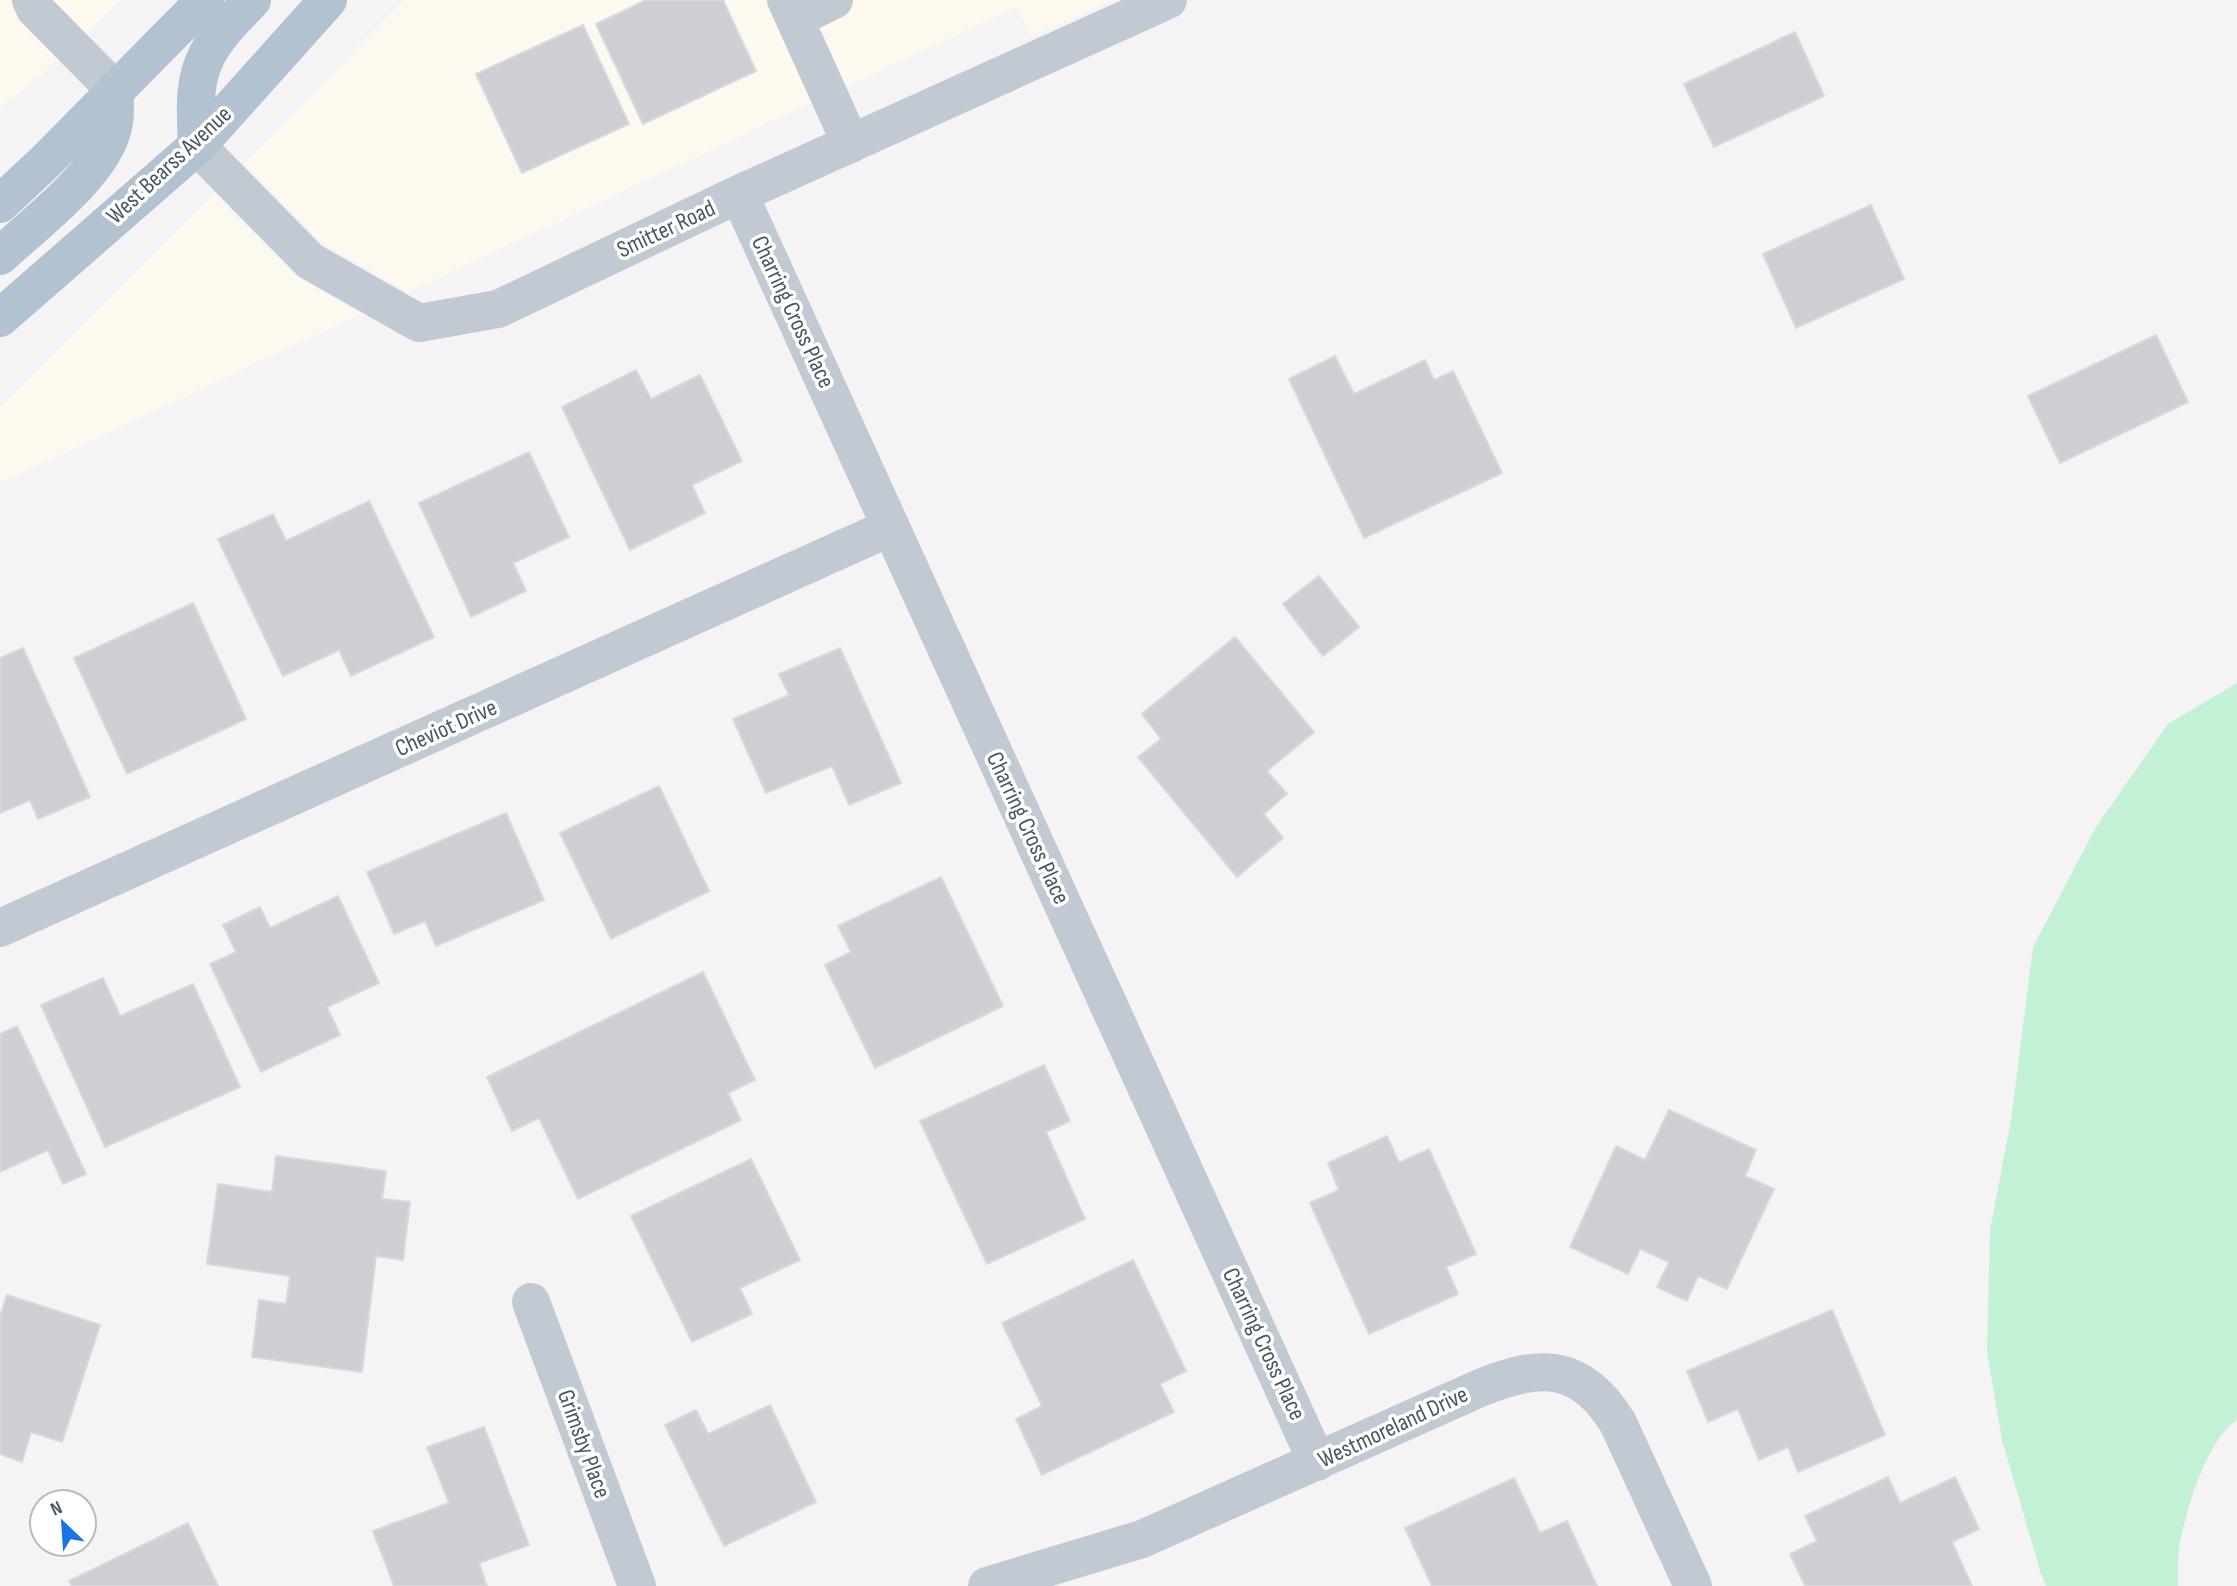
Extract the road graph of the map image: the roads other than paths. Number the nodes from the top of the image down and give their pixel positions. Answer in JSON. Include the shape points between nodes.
{"nodes":[{"id":1,"x":31,"y":0,"type":"edge"},
{"id":2,"x":205,"y":0,"type":"edge"},
{"id":3,"x":251,"y":0,"type":"edge"},
{"id":4,"x":328,"y":0,"type":"edge"},
{"id":5,"x":834,"y":0,"type":"edge"},
{"id":6,"x":1168,"y":0,"type":"edge"},
{"id":7,"x":790,"y":9,"type":"edge"},
{"id":8,"x":115,"y":90,"type":"junction"},
{"id":9,"x":851,"y":144,"type":"junction"},
{"id":10,"x":197,"y":146,"type":"junction"},
{"id":11,"x":739,"y":194,"type":"junction"},
{"id":12,"x":0,"y":204,"type":"edge"},
{"id":13,"x":0,"y":256,"type":"edge"},
{"id":14,"x":0,"y":318,"type":"edge"},
{"id":15,"x":891,"y":527,"type":"junction"},
{"id":16,"x":0,"y":929,"type":"edge"},
{"id":17,"x":531,"y":1302,"type":"dead end"},
{"id":18,"x":1317,"y":1462,"type":"junction"},
{"id":19,"x":992,"y":1585,"type":"edge"},
{"id":20,"x":637,"y":1586,"type":"edge"},
{"id":21,"x":1693,"y":1586,"type":"edge"}],
"edges":[{"from":1,"to":8,"type":"street"},
{"from":2,"to":8,"type":"main road"},
{"from":3,"to":10,"type":"main road","via":[[207,54],[200,72],[195,101]]},
{"from":4,"to":10,"type":"main road","name":"West Bearss Avenue"},
{"from":5,"to":7,"type":"street"},
{"from":6,"to":9,"type":"street","name":"Smitter Road"},
{"from":7,"to":9,"type":"street"},
{"from":8,"to":12,"type":"main road"},
{"from":8,"to":13,"type":"main road","via":[[114,123],[105,150],[80,182]]},
{"from":9,"to":11,"type":"street","name":"Smitter Road"},
{"from":10,"to":11,"type":"street","name":"Smitter Road","via":[[310,261],[419,323],[498,309]]},
{"from":10,"to":14,"type":"main road","name":"West Bearss Avenue"},
{"from":11,"to":15,"type":"street","name":"Charring Cross Place"},
{"from":15,"to":16,"type":"street","name":"Cheviot Drive"},
{"from":15,"to":18,"type":"street","name":"Charring Cross Place"},
{"from":17,"to":20,"type":"street","name":"Grimsby Place"},
{"from":18,"to":19,"type":"street","name":"Westmoreland Drive","via":[[1142,1539]]},
{"from":18,"to":21,"type":"street","name":"Westmoreland Drive","via":[[1503,1378],[1545,1372],[1565,1375],[1596,1392],[1618,1423]]}]}
